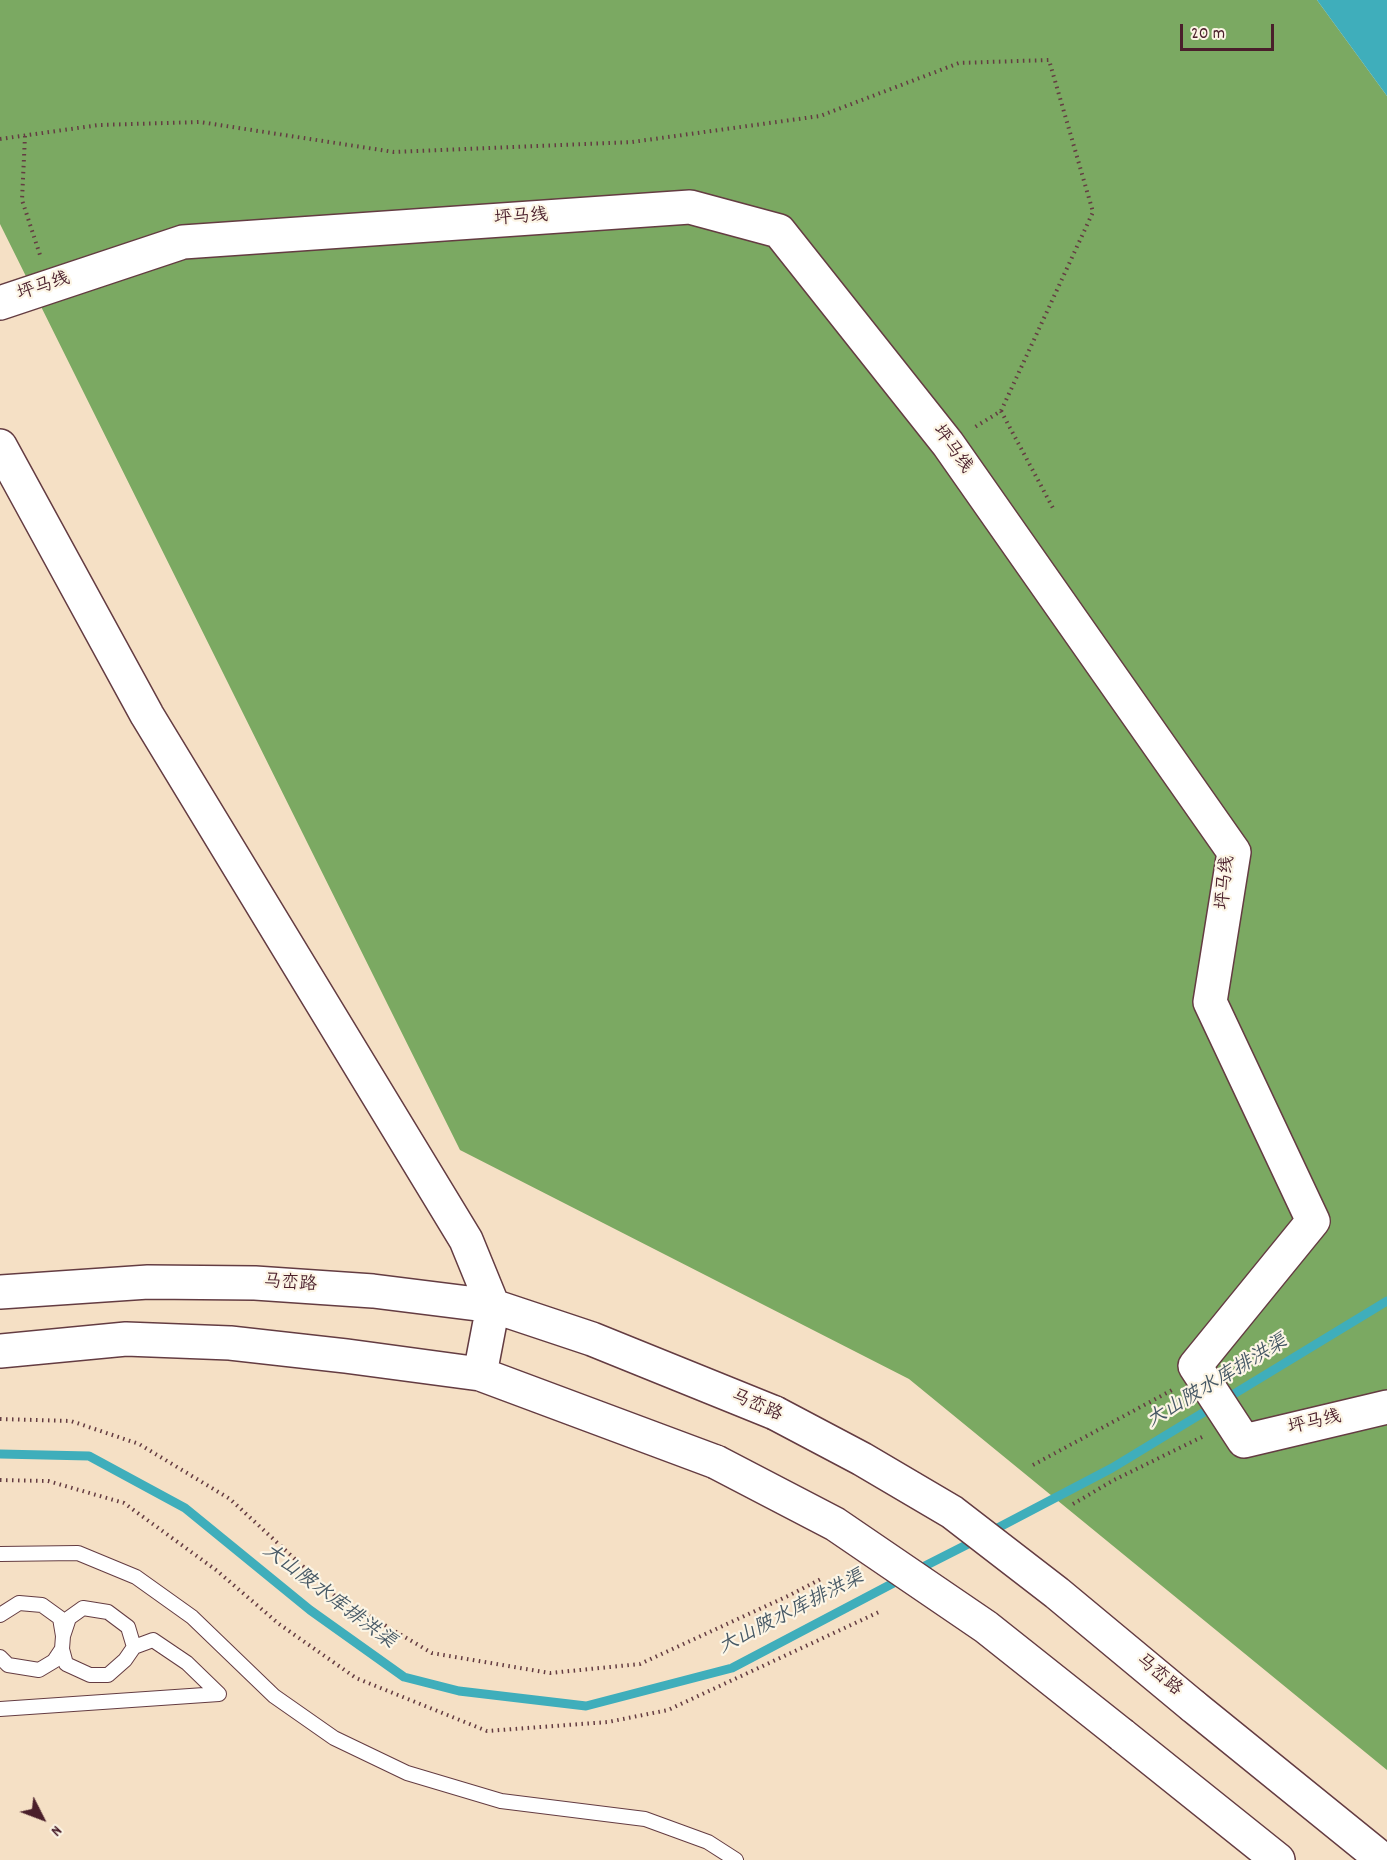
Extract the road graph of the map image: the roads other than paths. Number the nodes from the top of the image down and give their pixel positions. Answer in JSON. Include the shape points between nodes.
{"nodes":[{"id":1,"x":0,"y":303,"type":"edge"},
{"id":2,"x":0,"y":446,"type":"edge"},
{"id":3,"x":0,"y":1292,"type":"edge"},
{"id":4,"x":493,"y":1306,"type":"junction"},
{"id":5,"x":0,"y":1351,"type":"edge"},
{"id":6,"x":480,"y":1374,"type":"junction"},
{"id":7,"x":1387,"y":1407,"type":"edge"},
{"id":8,"x":0,"y":1554,"type":"edge"},
{"id":9,"x":0,"y":1615,"type":"edge"},
{"id":10,"x":63,"y":1642,"type":"junction"},
{"id":11,"x":134,"y":1647,"type":"junction"},
{"id":12,"x":0,"y":1657,"type":"edge"},
{"id":13,"x":0,"y":1709,"type":"edge"},
{"id":14,"x":736,"y":1860,"type":"edge"},
{"id":15,"x":1278,"y":1860,"type":"edge"},
{"id":16,"x":1383,"y":1860,"type":"edge"}],
"edges":[{"from":1,"to":7,"type":"street","name":"坪马线","via":[[183,242],[690,207],[779,231],[948,444],[1234,852],[1210,1002],[1313,1221],[1198,1370],[1238,1432]]},
{"from":2,"to":4,"type":"street","via":[[147,715],[466,1240]]},
{"from":3,"to":4,"type":"street","name":"马峦路","via":[[148,1282],[255,1283],[373,1291]]},
{"from":4,"to":6,"type":"street"},
{"from":4,"to":16,"type":"street","name":"马峦路","bridge":true,"via":[[592,1340],[775,1413],[952,1512]]},
{"from":5,"to":6,"type":"street","via":[[126,1339],[230,1343]]},
{"from":6,"to":15,"type":"street","bridge":true,"via":[[716,1462],[835,1524],[986,1627]]},
{"from":8,"to":14,"type":"lane","via":[[78,1553],[136,1577],[192,1617],[274,1696],[334,1738],[407,1773],[501,1801],[645,1819],[708,1842]]},
{"from":9,"to":10,"type":"lane","via":[[19,1603],[42,1605],[60,1617]]},
{"from":10,"to":11,"type":"lane","via":[[66,1664],[90,1675],[108,1675]]},
{"from":10,"to":11,"type":"lane","via":[[69,1618],[83,1608],[108,1612],[128,1627]]},
{"from":10,"to":12,"type":"lane","via":[[54,1661],[39,1670],[8,1665]]},
{"from":11,"to":13,"type":"lane","via":[[153,1640],[187,1663],[219,1694]]}]}
